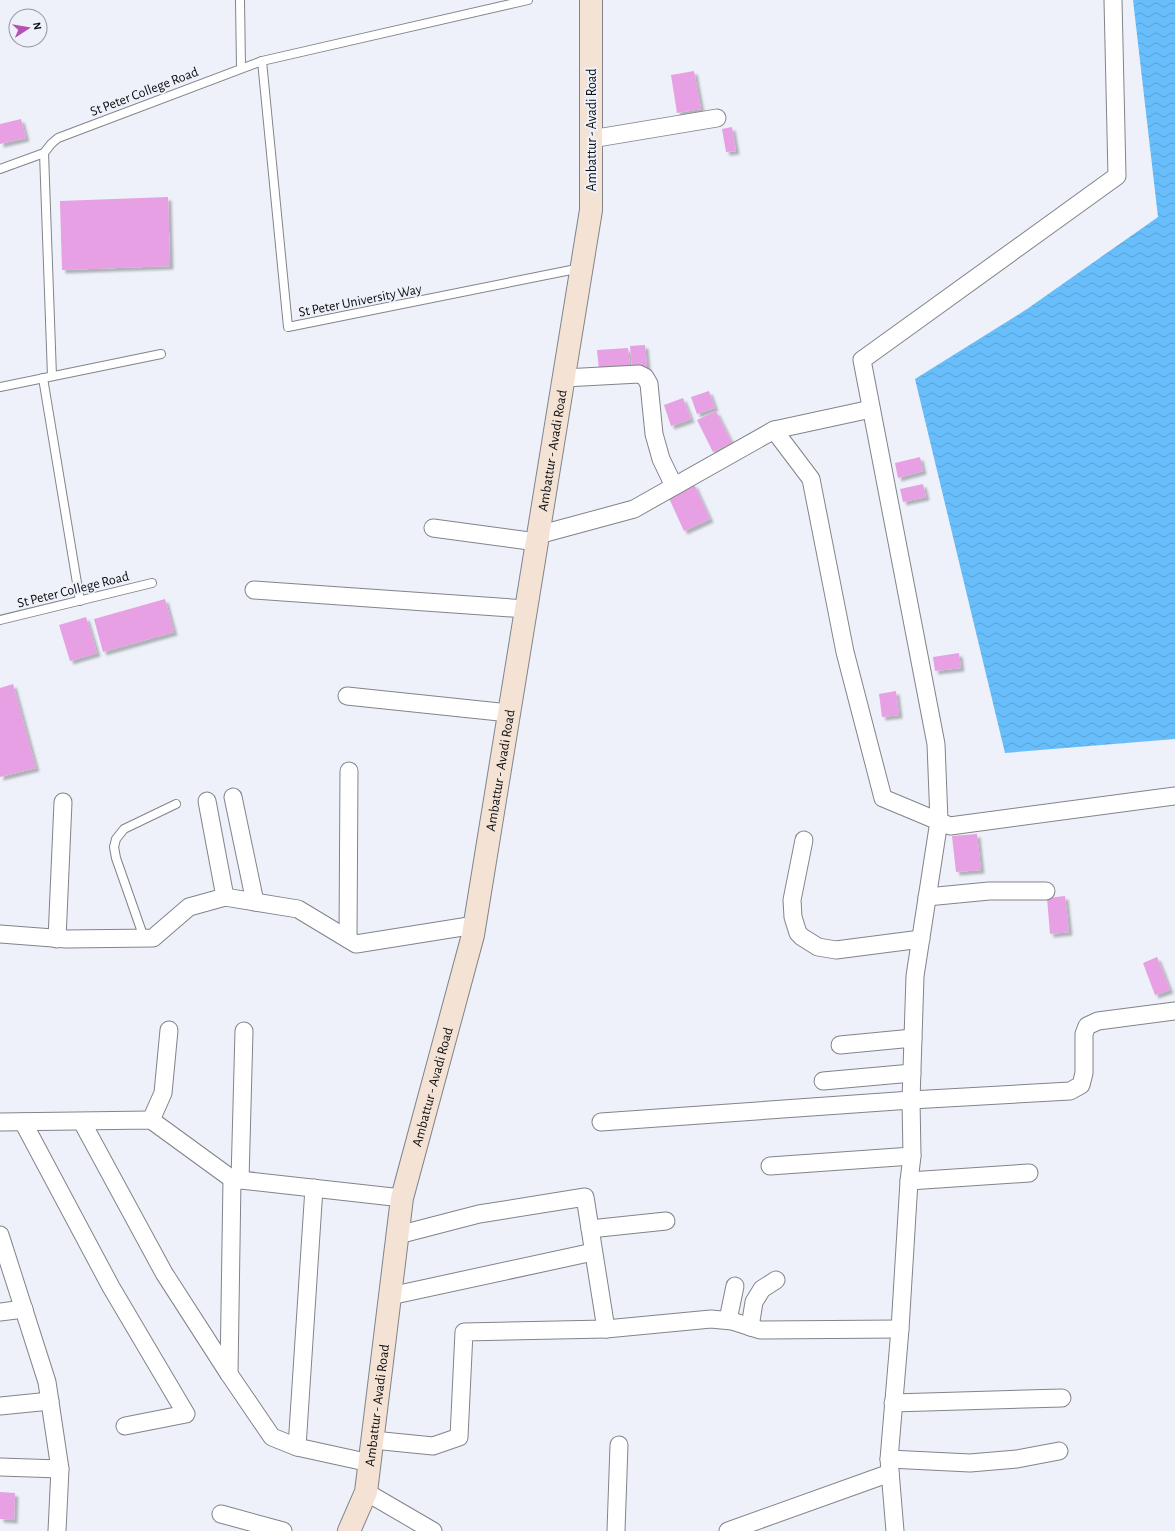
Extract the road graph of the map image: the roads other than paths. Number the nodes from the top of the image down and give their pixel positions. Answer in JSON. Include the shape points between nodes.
{"nodes":[{"id":1,"x":240,"y":0,"type":"edge"},
{"id":2,"x":528,"y":0,"type":"edge"},
{"id":3,"x":591,"y":0,"type":"edge"},
{"id":4,"x":1113,"y":0,"type":"edge"},
{"id":5,"x":262,"y":61,"type":"junction"},
{"id":6,"x":241,"y":68,"type":"junction"},
{"id":7,"x":717,"y":118,"type":"dead end"},
{"id":8,"x":591,"y":139,"type":"junction"},
{"id":9,"x":44,"y":152,"type":"junction"},
{"id":10,"x":0,"y":169,"type":"edge"},
{"id":11,"x":582,"y":268,"type":"junction"},
{"id":12,"x":161,"y":354,"type":"dead end"},
{"id":13,"x":52,"y":376,"type":"junction"},
{"id":14,"x":43,"y":378,"type":"junction"},
{"id":15,"x":564,"y":378,"type":"junction"},
{"id":16,"x":0,"y":388,"type":"edge"},
{"id":17,"x":871,"y":409,"type":"junction"},
{"id":18,"x":774,"y":430,"type":"junction"},
{"id":19,"x":674,"y":486,"type":"junction"},
{"id":20,"x":433,"y":528,"type":"dead end"},
{"id":21,"x":538,"y":538,"type":"junction"},
{"id":22,"x":152,"y":583,"type":"dead end"},
{"id":23,"x":254,"y":590,"type":"dead end"},
{"id":24,"x":80,"y":601,"type":"junction"},
{"id":25,"x":526,"y":609,"type":"junction"},
{"id":26,"x":0,"y":620,"type":"edge"},
{"id":27,"x":347,"y":696,"type":"dead end"},
{"id":28,"x":509,"y":713,"type":"junction"},
{"id":29,"x":350,"y":771,"type":"dead end"},
{"id":30,"x":1175,"y":796,"type":"edge"},
{"id":31,"x":233,"y":797,"type":"dead end"},
{"id":32,"x":207,"y":801,"type":"dead end"},
{"id":33,"x":63,"y":802,"type":"dead end"},
{"id":34,"x":176,"y":804,"type":"dead end"},
{"id":35,"x":939,"y":821,"type":"junction"},
{"id":36,"x":804,"y":840,"type":"dead end"},
{"id":37,"x":1046,"y":891,"type":"dead end"},
{"id":38,"x":225,"y":897,"type":"junction"},
{"id":39,"x":927,"y":897,"type":"junction"},
{"id":40,"x":255,"y":902,"type":"junction"},
{"id":41,"x":475,"y":925,"type":"junction"},
{"id":42,"x":0,"y":934,"type":"edge"},
{"id":43,"x":57,"y":938,"type":"junction"},
{"id":44,"x":144,"y":938,"type":"junction"},
{"id":45,"x":348,"y":939,"type":"junction"},
{"id":46,"x":921,"y":939,"type":"junction"},
{"id":47,"x":1175,"y":1010,"type":"edge"},
{"id":48,"x":169,"y":1030,"type":"dead end"},
{"id":49,"x":244,"y":1031,"type":"dead end"},
{"id":50,"x":913,"y":1038,"type":"junction"},
{"id":51,"x":840,"y":1045,"type":"dead end"},
{"id":52,"x":912,"y":1073,"type":"junction"},
{"id":53,"x":823,"y":1081,"type":"dead end"},
{"id":54,"x":911,"y":1100,"type":"junction"},
{"id":55,"x":151,"y":1120,"type":"junction"},
{"id":56,"x":0,"y":1122,"type":"edge"},
{"id":57,"x":23,"y":1122,"type":"junction"},
{"id":58,"x":82,"y":1122,"type":"junction"},
{"id":59,"x":601,"y":1122,"type":"dead end"},
{"id":60,"x":912,"y":1156,"type":"junction"},
{"id":61,"x":770,"y":1166,"type":"dead end"},
{"id":62,"x":1029,"y":1173,"type":"dead end"},
{"id":63,"x":236,"y":1180,"type":"junction"},
{"id":64,"x":909,"y":1182,"type":"junction"},
{"id":65,"x":314,"y":1188,"type":"junction"},
{"id":66,"x":402,"y":1198,"type":"junction"},
{"id":67,"x":666,"y":1221,"type":"dead end"},
{"id":68,"x":590,"y":1229,"type":"junction"},
{"id":69,"x":0,"y":1235,"type":"edge"},
{"id":70,"x":398,"y":1235,"type":"junction"},
{"id":71,"x":593,"y":1252,"type":"junction"},
{"id":72,"x":776,"y":1280,"type":"dead end"},
{"id":73,"x":735,"y":1286,"type":"dead end"},
{"id":74,"x":390,"y":1296,"type":"junction"},
{"id":75,"x":24,"y":1309,"type":"junction"},
{"id":76,"x":0,"y":1312,"type":"edge"},
{"id":77,"x":728,"y":1320,"type":"junction"},
{"id":78,"x":750,"y":1327,"type":"junction"},
{"id":79,"x":606,"y":1329,"type":"junction"},
{"id":80,"x":900,"y":1329,"type":"junction"},
{"id":81,"x":229,"y":1374,"type":"junction"},
{"id":82,"x":1062,"y":1398,"type":"dead end"},
{"id":83,"x":50,"y":1401,"type":"junction"},
{"id":84,"x":893,"y":1403,"type":"junction"},
{"id":85,"x":0,"y":1406,"type":"edge"},
{"id":86,"x":126,"y":1426,"type":"dead end"},
{"id":87,"x":373,"y":1440,"type":"junction"},
{"id":88,"x":619,"y":1445,"type":"dead end"},
{"id":89,"x":297,"y":1448,"type":"junction"},
{"id":90,"x":1059,"y":1451,"type":"dead end"},
{"id":91,"x":370,"y":1462,"type":"junction"},
{"id":92,"x":890,"y":1466,"type":"junction"},
{"id":93,"x":0,"y":1467,"type":"edge"},
{"id":94,"x":60,"y":1469,"type":"junction"},
{"id":95,"x":366,"y":1492,"type":"junction"},
{"id":96,"x":221,"y":1514,"type":"dead end"},
{"id":97,"x":57,"y":1531,"type":"edge"},
{"id":98,"x":283,"y":1531,"type":"edge"},
{"id":99,"x":349,"y":1531,"type":"edge"},
{"id":100,"x":433,"y":1531,"type":"edge"},
{"id":101,"x":616,"y":1531,"type":"edge"},
{"id":102,"x":728,"y":1531,"type":"edge"},
{"id":103,"x":895,"y":1531,"type":"edge"}],
"edges":[{"from":1,"to":6,"type":"lane"},
{"from":2,"to":5,"type":"lane","name":"St Peter College Road"},
{"from":3,"to":8,"type":"street","name":"Ambattur - Avadi Road"},
{"from":4,"to":17,"type":"street","via":[[1117,176],[862,360]]},
{"from":5,"to":6,"type":"lane","name":"St Peter College Road"},
{"from":5,"to":11,"type":"lane","name":"St Peter University Way","via":[[288,327]]},
{"from":6,"to":9,"type":"lane","name":"St Peter College Road","via":[[58,138]]},
{"from":7,"to":8,"type":"street"},
{"from":8,"to":11,"type":"street","name":"Ambattur - Avadi Road","via":[[591,210]]},
{"from":9,"to":10,"type":"lane"},
{"from":9,"to":13,"type":"lane"},
{"from":11,"to":15,"type":"street","name":"Ambattur - Avadi Road"},
{"from":12,"to":13,"type":"lane"},
{"from":13,"to":14,"type":"lane"},
{"from":14,"to":16,"type":"lane"},
{"from":14,"to":24,"type":"lane"},
{"from":15,"to":19,"type":"street","via":[[639,374],[645,377],[650,384],[654,434],[661,459]]},
{"from":15,"to":21,"type":"street","name":"Ambattur - Avadi Road"},
{"from":17,"to":18,"type":"street"},
{"from":17,"to":35,"type":"street","via":[[936,744]]},
{"from":18,"to":19,"type":"street"},
{"from":18,"to":35,"type":"street","via":[[811,479],[845,652],[883,798]]},
{"from":19,"to":21,"type":"street","via":[[634,508]]},
{"from":20,"to":21,"type":"street"},
{"from":21,"to":25,"type":"street","name":"Ambattur - Avadi Road"},
{"from":22,"to":24,"type":"lane","name":"St Peter College Road"},
{"from":23,"to":25,"type":"street"},
{"from":24,"to":26,"type":"lane","name":"St Peter College Road"},
{"from":25,"to":28,"type":"street","name":"Ambattur - Avadi Road"},
{"from":27,"to":28,"type":"street"},
{"from":28,"to":41,"type":"street","name":"Ambattur - Avadi Road"},
{"from":29,"to":45,"type":"street"},
{"from":30,"to":35,"type":"street","via":[[950,826]]},
{"from":31,"to":40,"type":"street"},
{"from":32,"to":38,"type":"street"},
{"from":33,"to":43,"type":"street"},
{"from":34,"to":44,"type":"lane","via":[[124,829],[116,839],[114,847]]},
{"from":35,"to":39,"type":"street"},
{"from":36,"to":46,"type":"street","via":[[792,900],[793,917],[798,933],[802,937],[818,947],[836,950]]},
{"from":37,"to":39,"type":"street","via":[[989,891]]},
{"from":38,"to":40,"type":"street"},
{"from":38,"to":44,"type":"street","via":[[189,907],[153,938]]},
{"from":39,"to":46,"type":"street"},
{"from":40,"to":45,"type":"street","via":[[298,909]]},
{"from":41,"to":45,"type":"street","via":[[356,944]]},
{"from":41,"to":66,"type":"street","name":"Ambattur - Avadi Road"},
{"from":42,"to":43,"type":"street"},
{"from":43,"to":44,"type":"street"},
{"from":46,"to":50,"type":"street","via":[[915,976]]},
{"from":47,"to":54,"type":"street","via":[[1098,1021],[1087,1026],[1084,1034],[1084,1073],[1080,1085],[1070,1091]]},
{"from":48,"to":55,"type":"street","via":[[163,1092]]},
{"from":49,"to":63,"type":"street"},
{"from":50,"to":51,"type":"street"},
{"from":50,"to":52,"type":"street"},
{"from":52,"to":53,"type":"street"},
{"from":52,"to":54,"type":"street"},
{"from":54,"to":59,"type":"street"},
{"from":54,"to":60,"type":"street"},
{"from":55,"to":58,"type":"street"},
{"from":55,"to":63,"type":"street"},
{"from":56,"to":57,"type":"street"},
{"from":57,"to":58,"type":"street"},
{"from":57,"to":86,"type":"street","via":[[111,1287],[186,1414]]},
{"from":58,"to":81,"type":"street","via":[[164,1273]]},
{"from":60,"to":61,"type":"street"},
{"from":60,"to":64,"type":"street"},
{"from":62,"to":64,"type":"street"},
{"from":63,"to":65,"type":"street"},
{"from":63,"to":81,"type":"street"},
{"from":64,"to":80,"type":"street"},
{"from":65,"to":66,"type":"street"},
{"from":65,"to":89,"type":"street"},
{"from":66,"to":70,"type":"street","name":"Ambattur - Avadi Road"},
{"from":67,"to":68,"type":"street"},
{"from":68,"to":70,"type":"street","via":[[585,1197],[479,1214]]},
{"from":68,"to":71,"type":"street"},
{"from":69,"to":75,"type":"street"},
{"from":70,"to":74,"type":"street","name":"Ambattur - Avadi Road"},
{"from":71,"to":74,"type":"street"},
{"from":71,"to":79,"type":"street"},
{"from":72,"to":78,"type":"street","via":[[762,1288],[754,1302]]},
{"from":73,"to":77,"type":"street"},
{"from":74,"to":87,"type":"street","name":"Ambattur - Avadi Road"},
{"from":75,"to":76,"type":"street"},
{"from":75,"to":83,"type":"street","via":[[47,1382]]},
{"from":77,"to":78,"type":"street"},
{"from":77,"to":79,"type":"street","via":[[711,1319]]},
{"from":78,"to":80,"type":"street","via":[[760,1330]]},
{"from":79,"to":87,"type":"street","via":[[464,1332],[459,1437],[433,1446]]},
{"from":80,"to":84,"type":"street"},
{"from":81,"to":89,"type":"street","via":[[272,1437]]},
{"from":82,"to":84,"type":"street"},
{"from":83,"to":85,"type":"street"},
{"from":83,"to":94,"type":"street"},
{"from":84,"to":92,"type":"street"},
{"from":87,"to":91,"type":"street","name":"Ambattur - Avadi Road"},
{"from":88,"to":101,"type":"street"},
{"from":89,"to":91,"type":"street"},
{"from":90,"to":92,"type":"street","via":[[1017,1460]]},
{"from":91,"to":95,"type":"street","name":"Ambattur - Avadi Road"},
{"from":92,"to":102,"type":"street"},
{"from":92,"to":103,"type":"street"},
{"from":93,"to":94,"type":"street"},
{"from":94,"to":97,"type":"street"},
{"from":95,"to":99,"type":"street","name":"Ambattur - Avadi Road"},
{"from":95,"to":100,"type":"street"},
{"from":96,"to":98,"type":"street"}]}
